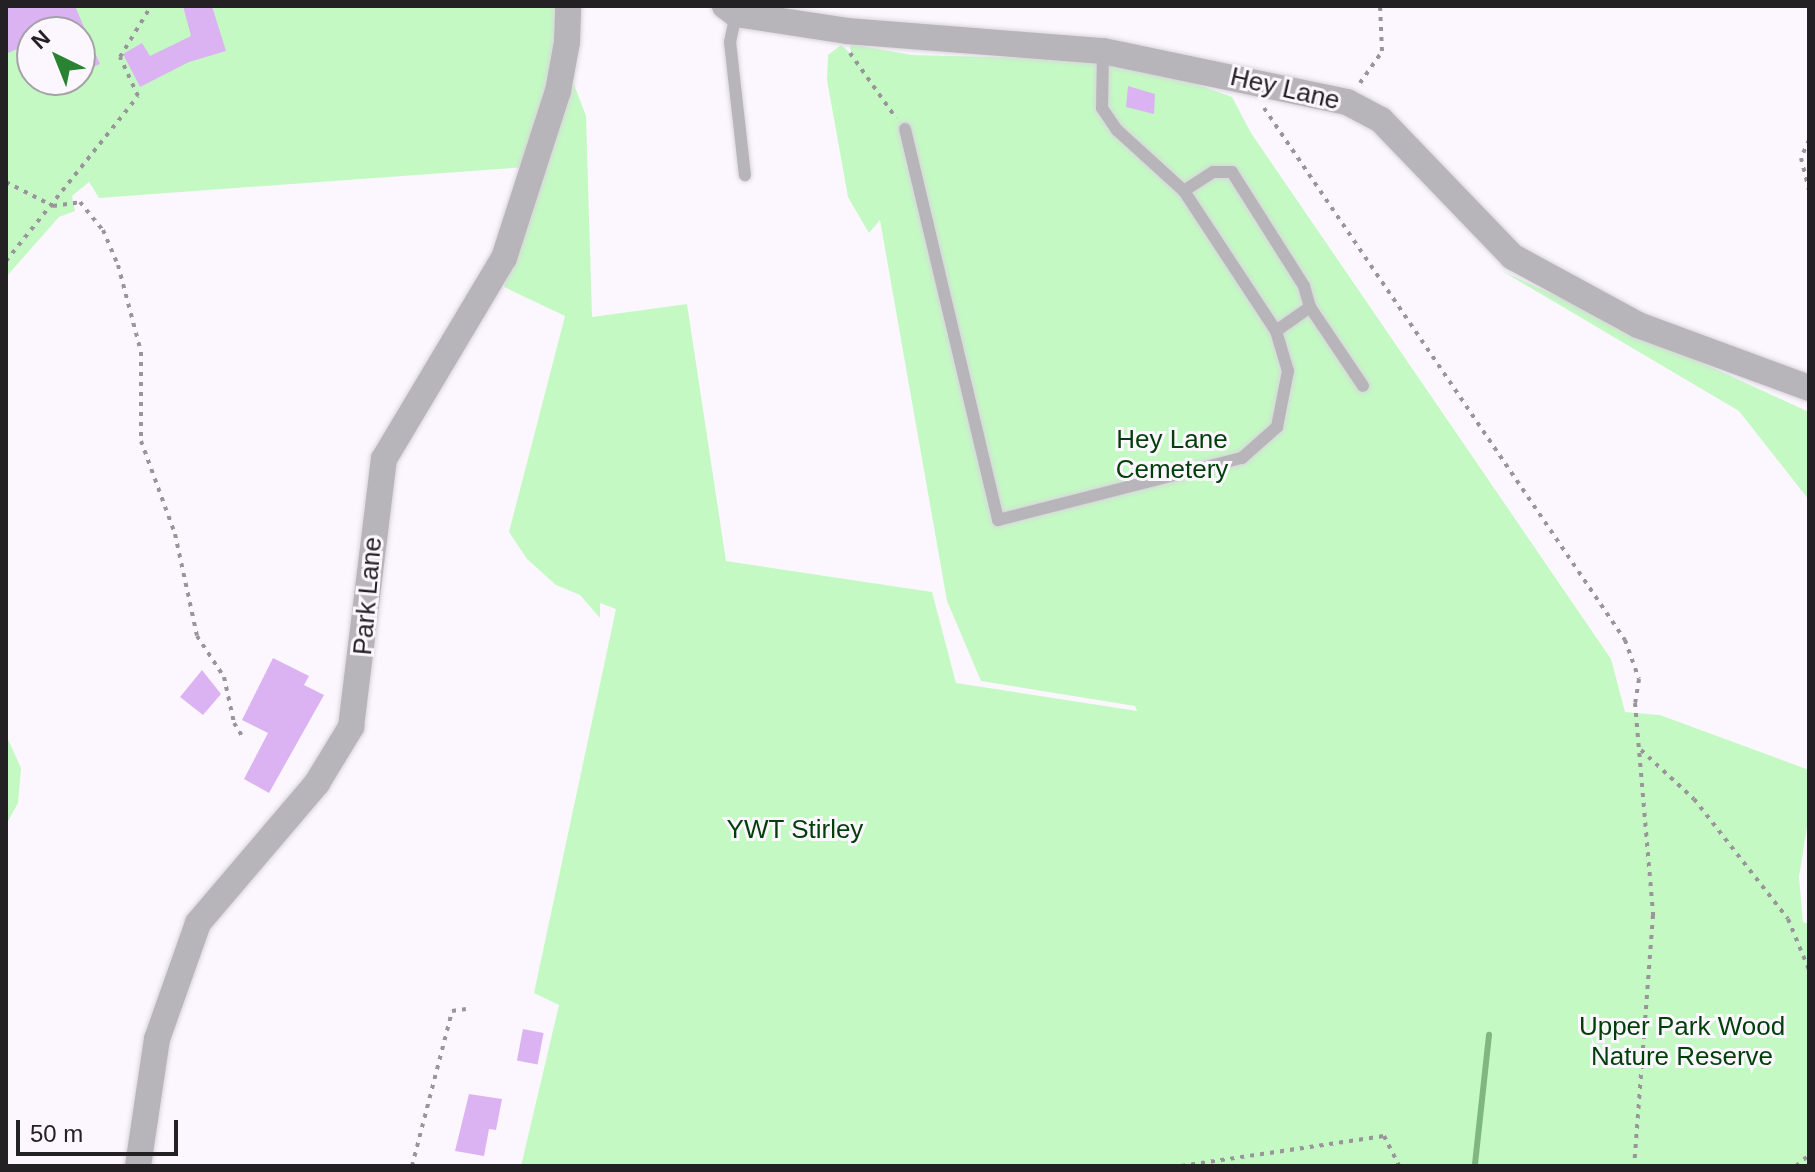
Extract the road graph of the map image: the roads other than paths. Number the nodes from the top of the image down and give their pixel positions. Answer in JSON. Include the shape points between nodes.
{"nodes":[{"id":1,"x":568,"y":6,"type":"edge"},
{"id":2,"x":731,"y":10,"type":"edge"},
{"id":3,"x":1103,"y":51,"type":"junction"},
{"id":4,"x":905,"y":129,"type":"road end"},
{"id":5,"x":745,"y":175,"type":"dead end"},
{"id":6,"x":1184,"y":191,"type":"junction"},
{"id":7,"x":1310,"y":307,"type":"junction"},
{"id":8,"x":1276,"y":331,"type":"junction"},
{"id":9,"x":1363,"y":386,"type":"dead end"},
{"id":10,"x":1809,"y":388,"type":"edge"},
{"id":11,"x":138,"y":1166,"type":"edge"}],
"edges":[{"from":1,"to":11,"type":"street","name":"Park Lane","via":[[558,91],[504,258],[384,459],[351,727],[317,783],[198,923],[157,1039]]},
{"from":2,"to":3,"type":"street","name":"Hey Lane","via":[[847,31]]},
{"from":2,"to":5,"type":"lane"},
{"from":3,"to":6,"type":"lane","via":[[1102,108],[1117,130]]},
{"from":3,"to":10,"type":"street","name":"Hey Lane","via":[[1347,102],[1381,120],[1513,257],[1638,325]]},
{"from":4,"to":8,"type":"lane","via":[[998,520],[1242,458],[1277,427],[1288,371]]},
{"from":6,"to":7,"type":"lane","via":[[1213,172],[1232,172],[1304,286]]},
{"from":6,"to":8,"type":"lane"},
{"from":7,"to":8,"type":"lane"},
{"from":7,"to":9,"type":"lane"}]}
